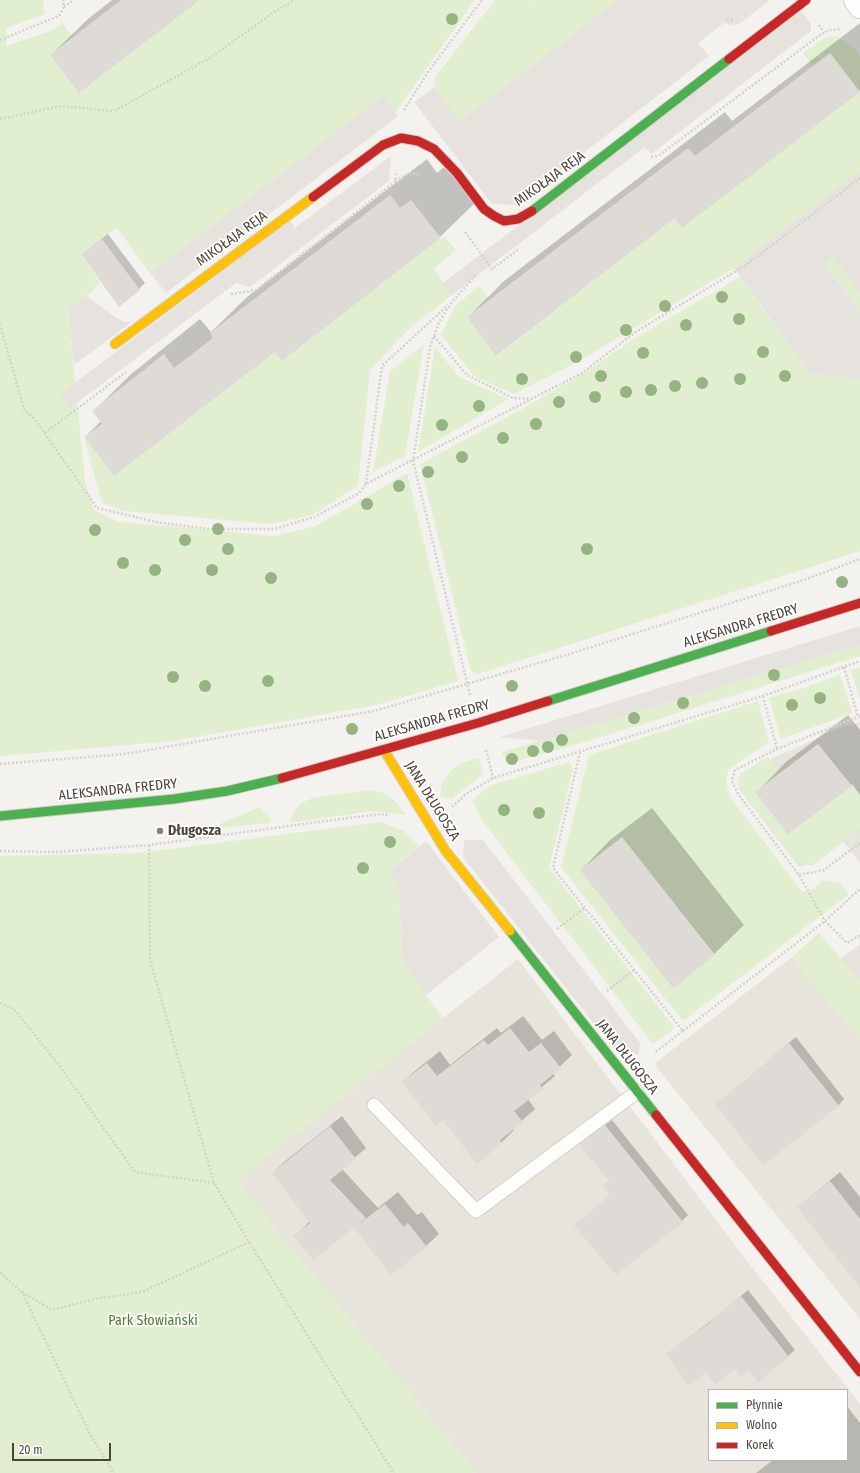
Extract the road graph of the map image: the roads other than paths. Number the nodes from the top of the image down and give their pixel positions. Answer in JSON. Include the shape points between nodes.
{"nodes":[{"id":1,"x":806,"y":0,"type":"edge"},
{"id":2,"x":855,"y":0,"type":"edge"},
{"id":3,"x":860,"y":7,"type":"edge"},
{"id":4,"x":115,"y":344,"type":"dead end"},
{"id":5,"x":860,"y":603,"type":"edge"},
{"id":6,"x":384,"y":750,"type":"junction"},
{"id":7,"x":0,"y":816,"type":"edge"},
{"id":8,"x":637,"y":1092,"type":"junction"},
{"id":9,"x":374,"y":1105,"type":"dead end"},
{"id":10,"x":860,"y":1372,"type":"edge"}],
"edges":[{"from":1,"to":4,"type":"street","name":"MIKOŁAJA REJA","via":[[533,211],[518,219],[504,221],[494,216],[484,209],[457,173],[434,149],[418,141],[401,138],[383,145]]},
{"from":2,"to":3,"type":"street"},
{"from":5,"to":6,"type":"street","name":"ALEKSANDRA FREDRY","via":[[478,724]]},
{"from":6,"to":7,"type":"street","name":"ALEKSANDRA FREDRY","via":[[227,791]]},
{"from":6,"to":8,"type":"street","name":"JANA DŁUGOSZA","via":[[445,850]]},
{"from":8,"to":9,"type":"lane","via":[[476,1211]]},
{"from":8,"to":10,"type":"street","name":"JANA DŁUGOSZA"}]}
